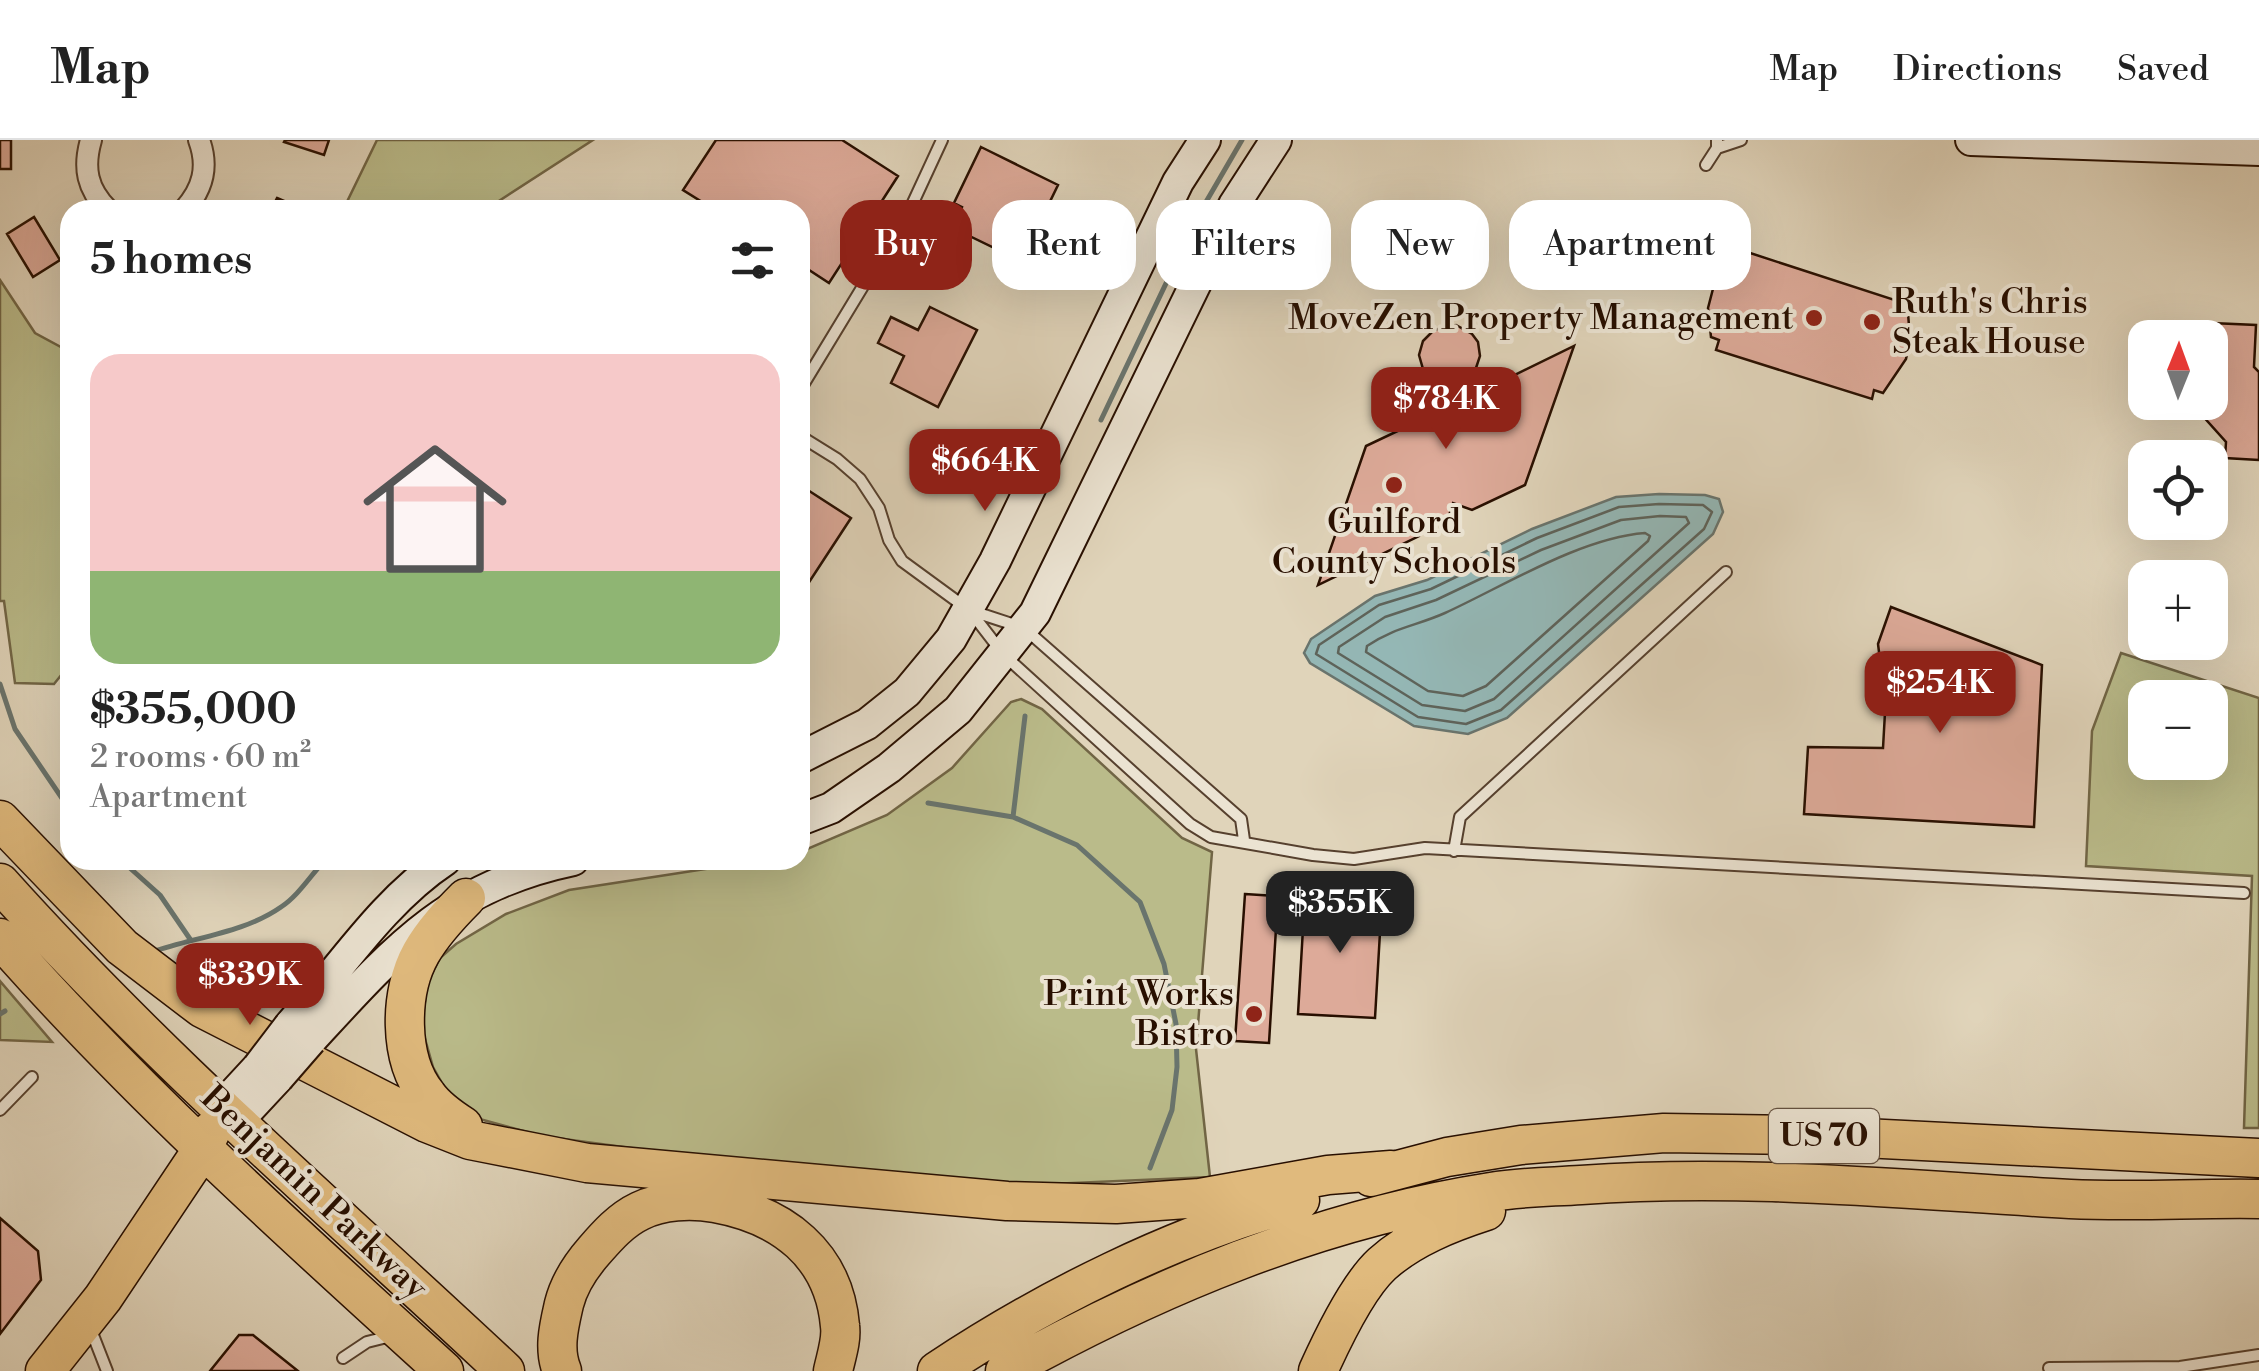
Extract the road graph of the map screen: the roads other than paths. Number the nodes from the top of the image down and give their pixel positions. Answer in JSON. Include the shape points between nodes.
{"nodes":[{"id":1,"x":91,"y":140,"type":"edge"},
{"id":2,"x":199,"y":140,"type":"edge"},
{"id":3,"x":942,"y":140,"type":"edge"},
{"id":4,"x":1205,"y":140,"type":"edge"},
{"id":5,"x":1276,"y":140,"type":"edge"},
{"id":6,"x":1742,"y":140,"type":"edge"},
{"id":7,"x":1971,"y":140,"type":"edge"},
{"id":8,"x":1717,"y":144,"type":"edge"},
{"id":9,"x":2259,"y":150,"type":"edge"},
{"id":10,"x":1706,"y":164,"type":"dead end"},
{"id":11,"x":97,"y":200,"type":"edge"},
{"id":12,"x":193,"y":200,"type":"edge"},
{"id":13,"x":810,"y":374,"type":"edge"},
{"id":14,"x":810,"y":442,"type":"edge"},
{"id":15,"x":1726,"y":572,"type":"dead end"},
{"id":16,"x":969,"y":610,"type":"junction"},
{"id":17,"x":1024,"y":628,"type":"junction"},
{"id":18,"x":1004,"y":655,"type":"junction"},
{"id":19,"x":810,"y":753,"type":"edge"},
{"id":20,"x":810,"y":816,"type":"edge"},
{"id":21,"x":0,"y":820,"type":"edge"},
{"id":22,"x":1244,"y":840,"type":"junction"},
{"id":23,"x":1454,"y":851,"type":"junction"},
{"id":24,"x":430,"y":870,"type":"edge"},
{"id":25,"x":533,"y":870,"type":"edge"},
{"id":26,"x":0,"y":883,"type":"edge"},
{"id":27,"x":2244,"y":893,"type":"dead end"},
{"id":28,"x":466,"y":898,"type":"junction"},
{"id":29,"x":0,"y":938,"type":"edge"},
{"id":30,"x":300,"y":1033,"type":"junction"},
{"id":31,"x":32,"y":1077,"type":"dead end"},
{"id":32,"x":0,"y":1110,"type":"edge"},
{"id":33,"x":229,"y":1115,"type":"junction"},
{"id":34,"x":202,"y":1150,"type":"junction"},
{"id":35,"x":530,"y":1152,"type":"junction"},
{"id":36,"x":2259,"y":1158,"type":"edge"},
{"id":37,"x":1391,"y":1170,"type":"junction"},
{"id":38,"x":1593,"y":1184,"type":"junction"},
{"id":39,"x":2076,"y":1199,"type":"junction"},
{"id":40,"x":2259,"y":1199,"type":"edge"},
{"id":41,"x":2259,"y":1221,"type":"edge"},
{"id":42,"x":86,"y":1318,"type":"junction"},
{"id":43,"x":404,"y":1334,"type":"junction"},
{"id":44,"x":2259,"y":1356,"type":"edge"},
{"id":45,"x":343,"y":1358,"type":"dead end"},
{"id":46,"x":2048,"y":1368,"type":"dead end"},
{"id":47,"x":53,"y":1369,"type":"edge"},
{"id":48,"x":107,"y":1371,"type":"edge"},
{"id":49,"x":444,"y":1371,"type":"edge"},
{"id":50,"x":505,"y":1371,"type":"edge"},
{"id":51,"x":562,"y":1371,"type":"edge"},
{"id":52,"x":834,"y":1371,"type":"edge"},
{"id":53,"x":937,"y":1371,"type":"edge"},
{"id":54,"x":1005,"y":1371,"type":"edge"},
{"id":55,"x":1318,"y":1371,"type":"edge"}],
"edges":[{"from":1,"to":11,"type":"street","via":[[88,180]]},
{"from":2,"to":12,"type":"street","via":[[205,162]]},
{"from":3,"to":13,"type":"lane","via":[[911,207]]},
{"from":4,"to":16,"type":"main road","via":[[1178,182]]},
{"from":5,"to":17,"type":"main road","via":[[1234,204]]},
{"from":6,"to":8,"type":"lane"},
{"from":7,"to":9,"type":"main road"},
{"from":8,"to":10,"type":"lane"},
{"from":14,"to":16,"type":"lane","via":[[860,479],[902,560]]},
{"from":15,"to":23,"type":"lane","via":[[1460,817]]},
{"from":16,"to":17,"type":"lane"},
{"from":16,"to":18,"type":"lane"},
{"from":16,"to":19,"type":"main road","via":[[906,692],[867,724]]},
{"from":17,"to":18,"type":"main road"},
{"from":17,"to":22,"type":"lane","via":[[1241,819]]},
{"from":18,"to":20,"type":"main road","via":[[958,710],[890,768]]},
{"from":18,"to":22,"type":"lane","via":[[1190,824],[1211,836]]},
{"from":21,"to":35,"type":"highway","via":[[122,948],[202,1008],[427,1123]]},
{"from":22,"to":23,"type":"lane","via":[[1354,859],[1425,848]]},
{"from":23,"to":27,"type":"lane"},
{"from":24,"to":30,"type":"main road","via":[[391,907]]},
{"from":25,"to":28,"type":"main road"},
{"from":26,"to":33,"type":"highway","name":"Benjamin Parkway"},
{"from":28,"to":30,"type":"main road","via":[[406,939]]},
{"from":28,"to":35,"type":"highway","via":[[419,956],[406,1013],[410,1061],[415,1078],[443,1112],[470,1131]]},
{"from":29,"to":34,"type":"highway","name":"Benjamin Parkway","via":[[88,1038]]},
{"from":30,"to":33,"type":"main road","bridge":true},
{"from":31,"to":32,"type":"lane"},
{"from":33,"to":34,"type":"highway"},
{"from":33,"to":50,"type":"highway","name":"Benjamin Parkway"},
{"from":34,"to":42,"type":"highway"},
{"from":34,"to":43,"type":"highway","name":"Benjamin Parkway"},
{"from":35,"to":37,"type":"highway","via":[[656,1170],[1007,1201],[1116,1204]]},
{"from":36,"to":37,"type":"highway","number":"US 70","via":[[1712,1132],[1521,1145]]},
{"from":37,"to":53,"type":"highway","number":"US 70","via":[[1158,1252],[1082,1287]]},
{"from":38,"to":39,"type":"highway","number":"US 70","via":[[1752,1180]]},
{"from":38,"to":54,"type":"highway","number":"US 70","via":[[1424,1204],[1291,1241],[1135,1303]]},
{"from":38,"to":55,"type":"highway","via":[[1450,1222],[1408,1246],[1380,1266]]},
{"from":39,"to":40,"type":"highway","number":"US 70"},
{"from":39,"to":41,"type":"highway","via":[[2176,1218]]},
{"from":42,"to":47,"type":"highway"},
{"from":42,"to":48,"type":"lane"},
{"from":43,"to":45,"type":"lane","via":[[374,1338]]},
{"from":43,"to":49,"type":"highway","name":"Benjamin Parkway"},
{"from":44,"to":46,"type":"lane","via":[[2180,1367]]},
{"from":51,"to":52,"type":"highway","via":[[557,1332],[568,1287],[589,1257],[640,1210],[699,1200],[762,1214],[818,1259],[841,1329]]}]}
